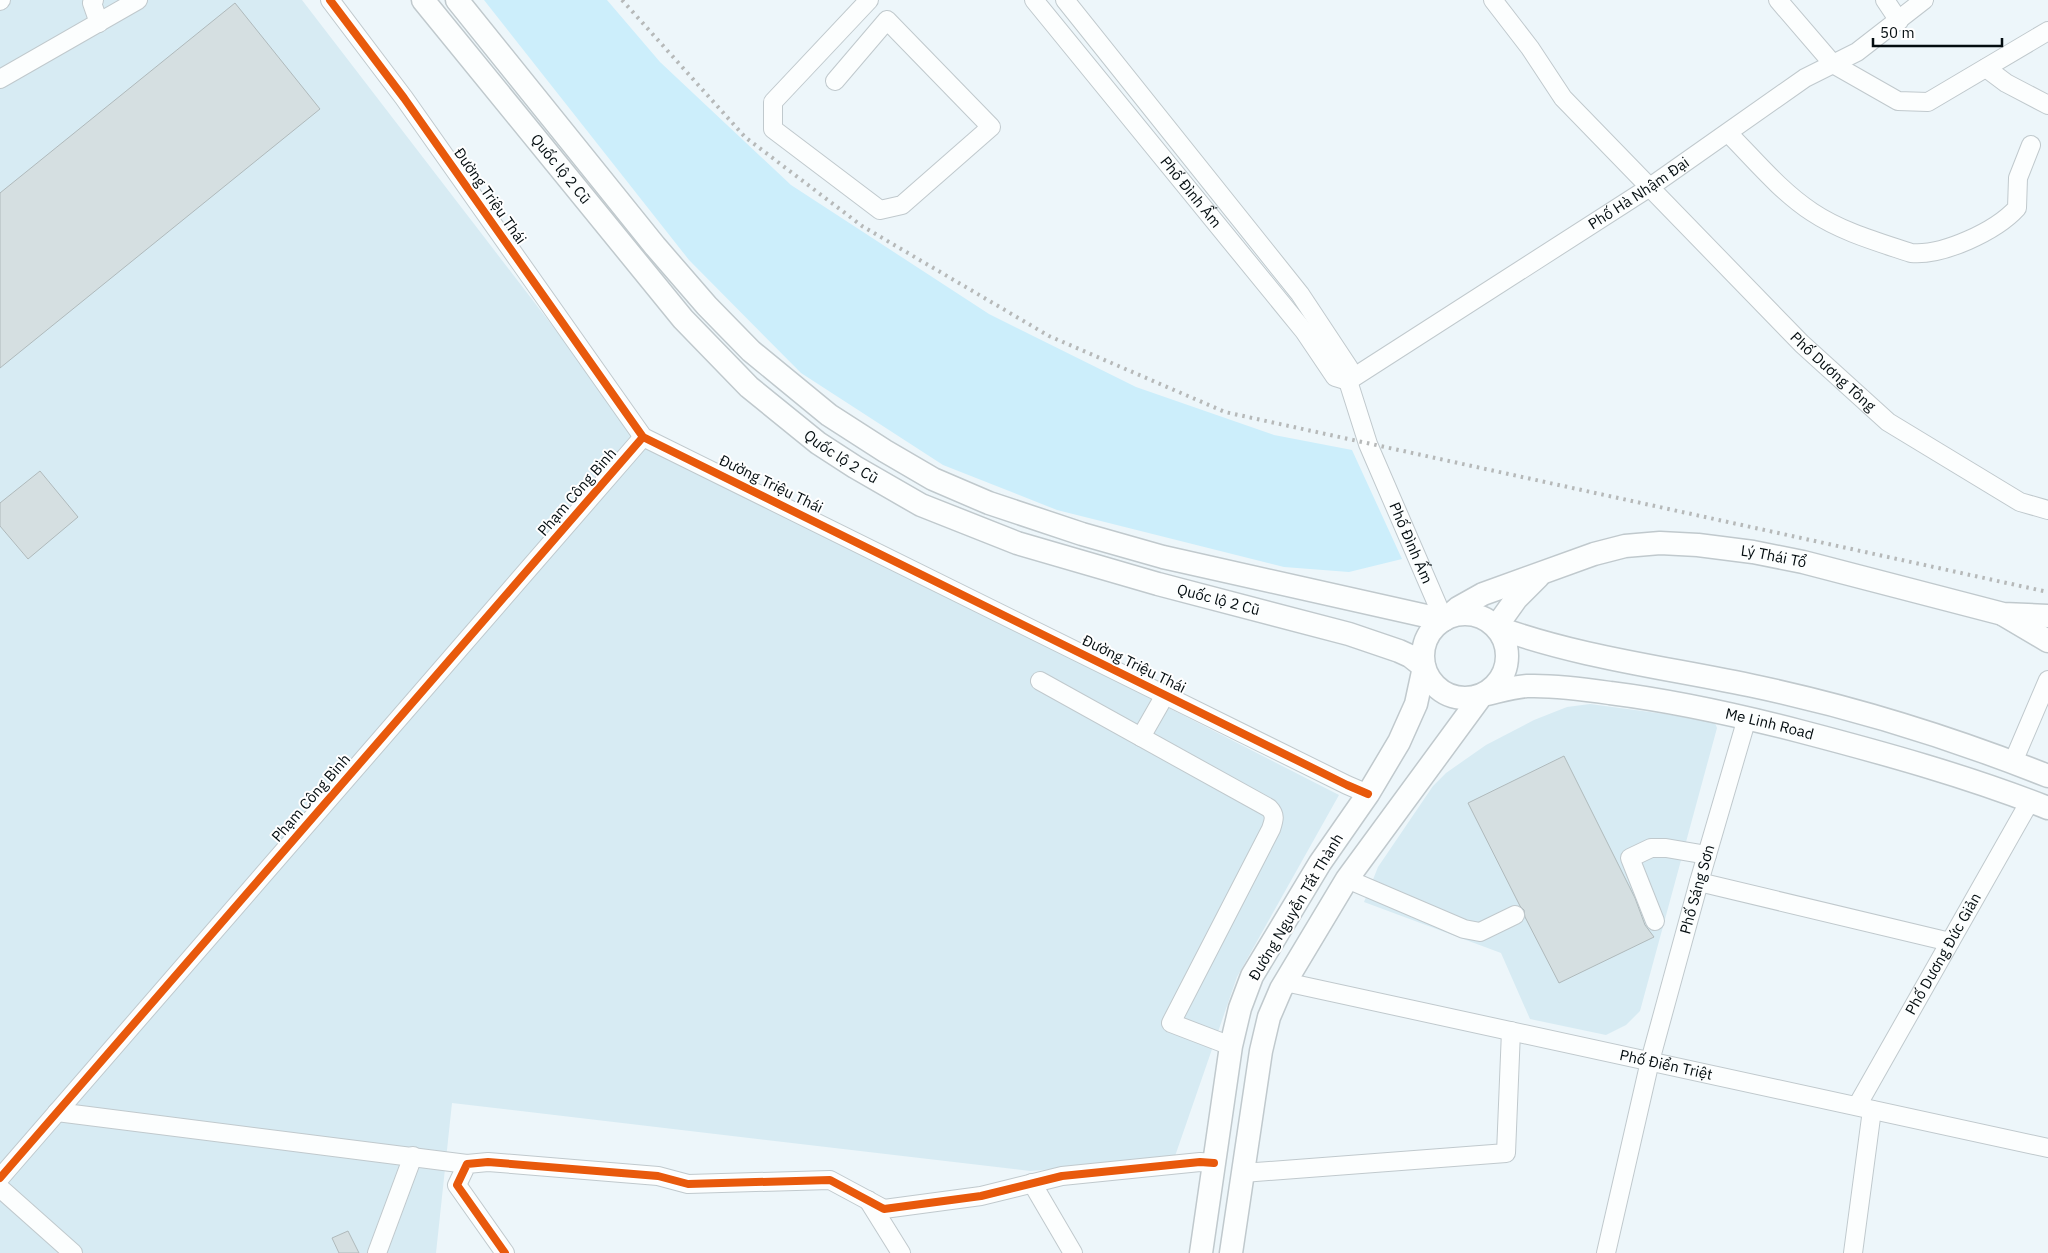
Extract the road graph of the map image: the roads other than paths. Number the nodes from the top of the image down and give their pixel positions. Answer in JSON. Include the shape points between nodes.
{"nodes":[{"id":1,"x":94,"y":0,"type":"edge"},
{"id":2,"x":138,"y":0,"type":"edge"},
{"id":3,"x":330,"y":0,"type":"edge"},
{"id":4,"x":423,"y":0,"type":"edge"},
{"id":5,"x":457,"y":0,"type":"edge"},
{"id":6,"x":869,"y":0,"type":"edge"},
{"id":7,"x":1034,"y":0,"type":"edge"},
{"id":8,"x":1065,"y":0,"type":"edge"},
{"id":9,"x":1493,"y":0,"type":"edge"},
{"id":10,"x":1778,"y":0,"type":"edge"},
{"id":11,"x":1885,"y":0,"type":"edge"},
{"id":12,"x":1924,"y":0,"type":"edge"},
{"id":13,"x":1899,"y":21,"type":"junction"},
{"id":14,"x":99,"y":23,"type":"junction"},
{"id":15,"x":2048,"y":31,"type":"edge"},
{"id":16,"x":1833,"y":64,"type":"junction"},
{"id":17,"x":1986,"y":68,"type":"junction"},
{"id":18,"x":0,"y":79,"type":"edge"},
{"id":19,"x":835,"y":81,"type":"dead end"},
{"id":20,"x":2048,"y":105,"type":"edge"},
{"id":21,"x":1728,"y":133,"type":"junction"},
{"id":22,"x":2030,"y":144,"type":"dead end"},
{"id":23,"x":1650,"y":188,"type":"junction"},
{"id":24,"x":1348,"y":381,"type":"junction"},
{"id":25,"x":644,"y":437,"type":"junction"},
{"id":26,"x":2048,"y":510,"type":"edge"},
{"id":27,"x":1542,"y":574,"type":"junction"},
{"id":28,"x":2003,"y":614,"type":"junction"},
{"id":29,"x":2048,"y":616,"type":"edge"},
{"id":30,"x":1444,"y":620,"type":"junction"},
{"id":31,"x":1496,"y":627,"type":"junction"},
{"id":32,"x":2048,"y":641,"type":"edge"},
{"id":33,"x":1424,"y":667,"type":"junction"},
{"id":34,"x":2048,"y":680,"type":"edge"},
{"id":35,"x":1040,"y":681,"type":"dead end"},
{"id":36,"x":1165,"y":695,"type":"junction"},
{"id":37,"x":1482,"y":695,"type":"junction"},
{"id":38,"x":1747,"y":718,"type":"junction"},
{"id":39,"x":1141,"y":737,"type":"junction"},
{"id":40,"x":2013,"y":762,"type":"junction"},
{"id":41,"x":2048,"y":776,"type":"edge"},
{"id":42,"x":1368,"y":794,"type":"junction"},
{"id":43,"x":2039,"y":805,"type":"edge"},
{"id":44,"x":1707,"y":856,"type":"junction"},
{"id":45,"x":1347,"y":879,"type":"junction"},
{"id":46,"x":1699,"y":882,"type":"junction"},
{"id":47,"x":1515,"y":914,"type":"dead end"},
{"id":48,"x":1655,"y":921,"type":"dead end"},
{"id":49,"x":1950,"y":942,"type":"junction"},
{"id":50,"x":1285,"y":982,"type":"junction"},
{"id":51,"x":1511,"y":1031,"type":"junction"},
{"id":52,"x":1232,"y":1046,"type":"junction"},
{"id":53,"x":1650,"y":1061,"type":"junction"},
{"id":54,"x":1865,"y":1108,"type":"junction"},
{"id":55,"x":57,"y":1112,"type":"junction"},
{"id":56,"x":2048,"y":1148,"type":"edge"},
{"id":57,"x":413,"y":1156,"type":"junction"},
{"id":58,"x":1214,"y":1163,"type":"junction"},
{"id":59,"x":467,"y":1164,"type":"junction"},
{"id":60,"x":1243,"y":1173,"type":"junction"},
{"id":61,"x":0,"y":1178,"type":"edge"},
{"id":62,"x":1032,"y":1183,"type":"junction"},
{"id":63,"x":0,"y":1188,"type":"edge"},
{"id":64,"x":867,"y":1200,"type":"junction"},
{"id":65,"x":73,"y":1253,"type":"edge"},
{"id":66,"x":378,"y":1253,"type":"edge"},
{"id":67,"x":505,"y":1253,"type":"edge"},
{"id":68,"x":901,"y":1253,"type":"edge"},
{"id":69,"x":1073,"y":1253,"type":"edge"},
{"id":70,"x":1201,"y":1253,"type":"edge"},
{"id":71,"x":1231,"y":1253,"type":"edge"},
{"id":72,"x":1606,"y":1253,"type":"edge"},
{"id":73,"x":1853,"y":1253,"type":"edge"}],
"edges":[{"from":1,"to":14,"type":"street","via":[[92,3]]},
{"from":2,"to":14,"type":"street"},
{"from":3,"to":25,"type":"street","name":"Đường Triệu Thái","via":[[404,98]]},
{"from":4,"to":33,"type":"main road","name":"Quốc lộ 2 Cũ","via":[[683,319],[749,387],[818,443],[921,505],[999,537],[1368,640],[1405,653]]},
{"from":5,"to":30,"type":"main road","name":"Quốc lộ 2 Cũ","via":[[707,306],[751,351],[829,415],[885,451],[932,479],[989,503],[1082,534],[1162,557]]},
{"from":6,"to":19,"type":"street","via":[[774,102],[773,129],[880,210],[902,205],[991,127],[887,20]]},
{"from":7,"to":24,"type":"street","name":"Phố Đình Ấm","via":[[1304,331],[1335,377]]},
{"from":8,"to":24,"type":"street","name":"Phố Đình Ấm","via":[[1300,294],[1349,368]]},
{"from":9,"to":23,"type":"street","name":"Phố Dương Tông","via":[[1563,98]]},
{"from":10,"to":16,"type":"street"},
{"from":11,"to":13,"type":"street"},
{"from":12,"to":13,"type":"street","name":"Phố Hà Nhậm Đại"},
{"from":13,"to":16,"type":"street","name":"Phố Hà Nhậm Đại","via":[[1857,52]]},
{"from":14,"to":18,"type":"street"},
{"from":15,"to":17,"type":"street"},
{"from":16,"to":17,"type":"street","via":[[1898,100],[1928,102]]},
{"from":16,"to":21,"type":"street","name":"Phố Hà Nhậm Đại","via":[[1805,78]]},
{"from":17,"to":20,"type":"street","via":[[2006,83]]},
{"from":21,"to":22,"type":"street","via":[[1812,212],[1854,233],[1921,254],[1985,233],[2010,216],[2017,208],[2018,178]]},
{"from":21,"to":23,"type":"street","name":"Phố Hà Nhậm Đại"},
{"from":23,"to":24,"type":"street","name":"Phố Hà Nhậm Đại"},
{"from":23,"to":26,"type":"street","name":"Phố Dương Tông","via":[[1802,344],[1888,422],[2020,502]]},
{"from":24,"to":30,"type":"street","name":"Phố Đình Ấm","via":[[1368,444]]},
{"from":25,"to":36,"type":"street","name":"Đường Triệu Thái"},
{"from":25,"to":55,"type":"street","name":"Phạm Công Bình"},
{"from":27,"to":28,"type":"main road","name":"Lý Thái Tổ","via":[[1625,546],[1660,543],[1698,545],[1803,562]]},
{"from":27,"to":30,"type":"main road","name":"Lý Thái Tổ","via":[[1484,594]]},
{"from":27,"to":31,"type":"main road","name":"Lý Thái Tổ","via":[[1516,600]]},
{"from":28,"to":29,"type":"main road","name":"Lý Thái Tổ"},
{"from":28,"to":32,"type":"main road","name":"Lý Thái Tổ"},
{"from":30,"to":31,"type":"main road","via":[[1457,615],[1471,615]]},
{"from":30,"to":33,"type":"main road","via":[[1426,641]]},
{"from":31,"to":37,"type":"main road","via":[[1506,644],[1507,664],[1498,683]]},
{"from":31,"to":40,"type":"main road","via":[[1570,650],[1759,687],[1852,710]]},
{"from":33,"to":37,"type":"main road","via":[[1430,681],[1447,695],[1468,699]]},
{"from":33,"to":42,"type":"main road","name":"Đường Nguyễn Tất Thành","via":[[1409,723]]},
{"from":34,"to":40,"type":"street"},
{"from":35,"to":39,"type":"street"},
{"from":36,"to":39,"type":"street"},
{"from":36,"to":42,"type":"street","name":"Đường Triệu Thái"},
{"from":37,"to":38,"type":"main road","name":"Me Linh Road","via":[[1527,686],[1568,688],[1660,700]]},
{"from":37,"to":45,"type":"main road","name":"Đường Nguyễn Tất Thành"},
{"from":38,"to":43,"type":"main road","name":"Me Linh Road","via":[[1921,764]]},
{"from":38,"to":44,"type":"street","name":"Phố Sáng Sơn"},
{"from":39,"to":52,"type":"street","via":[[1269,808],[1274,816],[1271,829],[1171,1023]]},
{"from":40,"to":41,"type":"main road"},
{"from":42,"to":52,"type":"main road","name":"Đường Nguyễn Tất Thành","via":[[1320,863],[1252,976],[1240,1008]]},
{"from":43,"to":49,"type":"street","name":"Phố Dương Đức Giản"},
{"from":44,"to":46,"type":"street","name":"Phố Sáng Sơn"},
{"from":44,"to":48,"type":"street","via":[[1650,848],[1630,858]]},
{"from":45,"to":47,"type":"street","via":[[1464,930],[1480,932]]},
{"from":45,"to":50,"type":"main road","name":"Đường Nguyễn Tất Thành"},
{"from":46,"to":49,"type":"street"},
{"from":46,"to":53,"type":"street","name":"Phố Sáng Sơn"},
{"from":49,"to":54,"type":"street","name":"Phố Dương Đức Giản"},
{"from":50,"to":51,"type":"street","name":"Phố Điển Triệt"},
{"from":50,"to":60,"type":"main road","name":"Đường Nguyễn Tất Thành","via":[[1265,1034]]},
{"from":51,"to":53,"type":"street","name":"Phố Điển Triệt"},
{"from":51,"to":60,"type":"street","via":[[1506,1153]]},
{"from":52,"to":58,"type":"main road","name":"Đường Nguyễn Tất Thành"},
{"from":53,"to":54,"type":"street","name":"Phố Điển Triệt"},
{"from":53,"to":72,"type":"street","name":"Phố Sáng Sơn"},
{"from":54,"to":56,"type":"street","name":"Phố Điển Triệt"},
{"from":54,"to":73,"type":"street"},
{"from":55,"to":57,"type":"street"},
{"from":55,"to":61,"type":"street","name":"Phạm Công Bình"},
{"from":57,"to":59,"type":"street"},
{"from":57,"to":66,"type":"street"},
{"from":58,"to":62,"type":"street","via":[[1062,1176]]},
{"from":58,"to":70,"type":"main road","name":"Đường Nguyễn Tất Thành"},
{"from":59,"to":64,"type":"street","via":[[488,1162],[648,1176],[688,1184],[830,1180]]},
{"from":59,"to":67,"type":"street","via":[[457,1185]]},
{"from":60,"to":71,"type":"main road","name":"Đường Nguyễn Tất Thành"},
{"from":62,"to":64,"type":"street","via":[[981,1196],[884,1209]]},
{"from":62,"to":69,"type":"street"},
{"from":63,"to":65,"type":"street"},
{"from":64,"to":68,"type":"street"}]}
